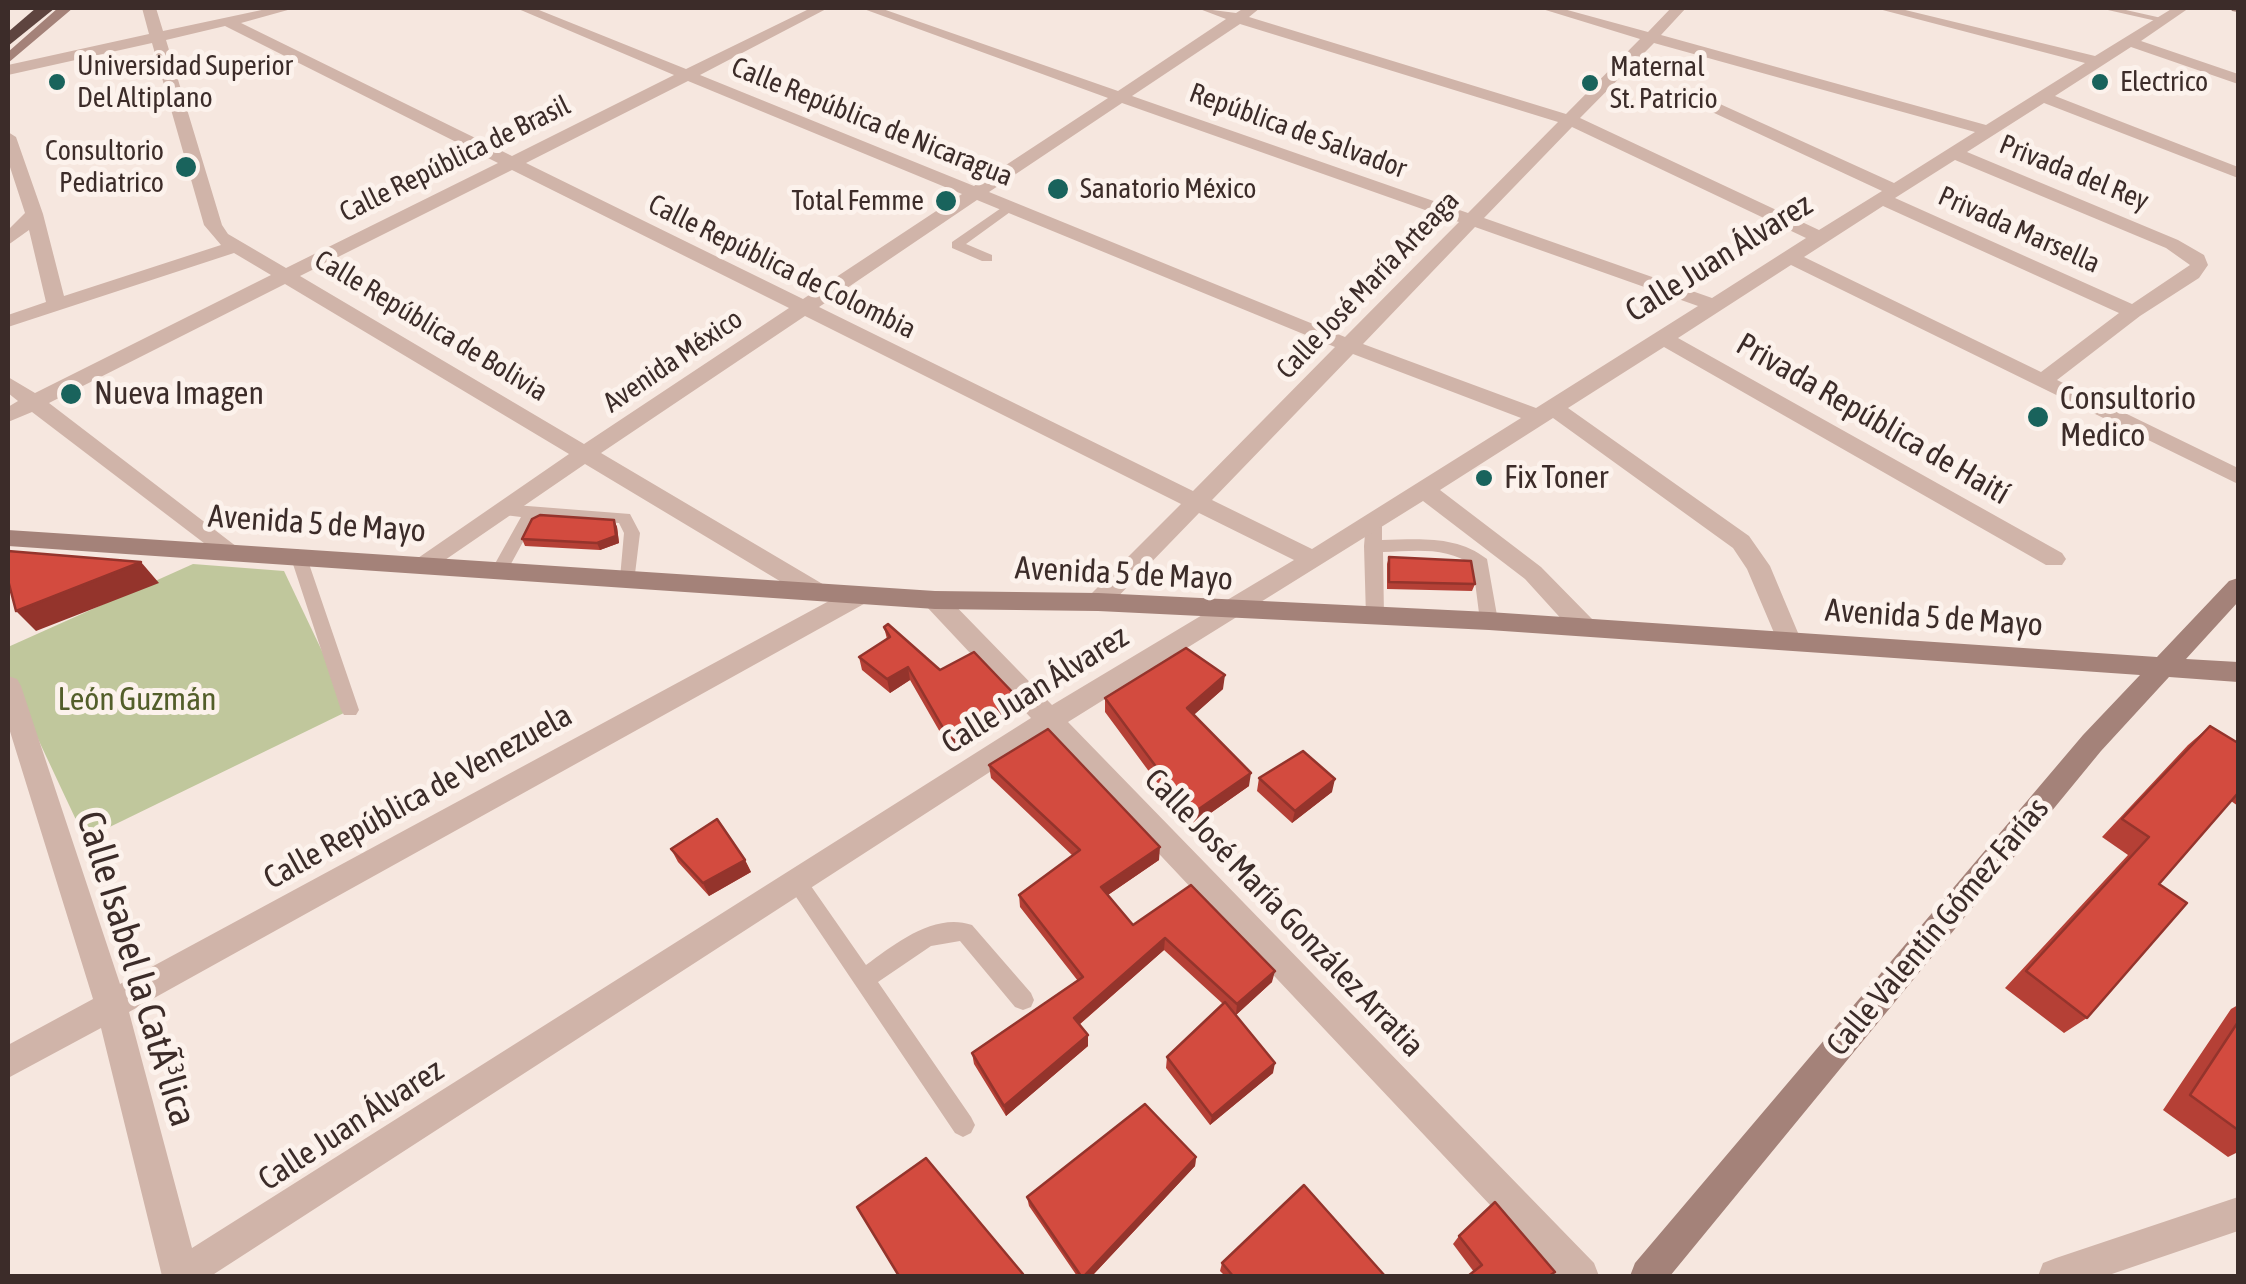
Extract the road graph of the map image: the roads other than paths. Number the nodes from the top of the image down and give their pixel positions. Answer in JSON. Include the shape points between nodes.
{"nodes":[{"id":1,"x":66,"y":8,"type":"edge"},
{"id":2,"x":149,"y":8,"type":"edge"},
{"id":3,"x":288,"y":8,"type":"edge"},
{"id":4,"x":522,"y":8,"type":"edge"},
{"id":5,"x":820,"y":8,"type":"edge"},
{"id":6,"x":868,"y":8,"type":"edge"},
{"id":7,"x":1204,"y":8,"type":"edge"},
{"id":8,"x":1546,"y":8,"type":"edge"},
{"id":9,"x":1679,"y":8,"type":"edge"},
{"id":10,"x":1882,"y":8,"type":"edge"},
{"id":11,"x":2104,"y":8,"type":"edge"},
{"id":12,"x":2182,"y":8,"type":"edge"},
{"id":13,"x":1245,"y":13,"type":"edge"},
{"id":14,"x":47,"y":16,"type":"edge"},
{"id":15,"x":2161,"y":19,"type":"junction"},
{"id":16,"x":228,"y":22,"type":"junction"},
{"id":17,"x":1648,"y":36,"type":"junction"},
{"id":18,"x":161,"y":39,"type":"junction"},
{"id":19,"x":2128,"y":41,"type":"junction"},
{"id":20,"x":8,"y":43,"type":"edge"},
{"id":21,"x":8,"y":59,"type":"edge"},
{"id":22,"x":2095,"y":61,"type":"junction"},
{"id":23,"x":8,"y":70,"type":"edge"},
{"id":24,"x":685,"y":76,"type":"junction"},
{"id":25,"x":2238,"y":80,"type":"edge"},
{"id":26,"x":1118,"y":96,"type":"junction"},
{"id":27,"x":2043,"y":96,"type":"junction"},
{"id":28,"x":1704,"y":102,"type":"dead end"},
{"id":29,"x":1573,"y":120,"type":"junction"},
{"id":30,"x":1989,"y":131,"type":"junction"},
{"id":31,"x":8,"y":137,"type":"edge"},
{"id":32,"x":1954,"y":154,"type":"junction"},
{"id":33,"x":509,"y":162,"type":"junction"},
{"id":34,"x":2238,"y":174,"type":"edge"},
{"id":35,"x":974,"y":192,"type":"junction"},
{"id":36,"x":1889,"y":195,"type":"junction"},
{"id":37,"x":1011,"y":208,"type":"junction"},
{"id":38,"x":34,"y":214,"type":"junction"},
{"id":39,"x":1467,"y":220,"type":"junction"},
{"id":40,"x":1818,"y":237,"type":"junction"},
{"id":41,"x":8,"y":240,"type":"edge"},
{"id":42,"x":236,"y":246,"type":"junction"},
{"id":43,"x":1789,"y":257,"type":"junction"},
{"id":44,"x":987,"y":258,"type":"dead end"},
{"id":45,"x":288,"y":273,"type":"junction"},
{"id":46,"x":1710,"y":304,"type":"junction"},
{"id":47,"x":56,"y":305,"type":"junction"},
{"id":48,"x":804,"y":308,"type":"junction"},
{"id":49,"x":2133,"y":312,"type":"junction"},
{"id":50,"x":8,"y":321,"type":"edge"},
{"id":51,"x":1660,"y":336,"type":"junction"},
{"id":52,"x":1350,"y":346,"type":"junction"},
{"id":53,"x":2045,"y":379,"type":"junction"},
{"id":54,"x":8,"y":383,"type":"edge"},
{"id":55,"x":32,"y":402,"type":"junction"},
{"id":56,"x":1544,"y":412,"type":"junction"},
{"id":57,"x":8,"y":414,"type":"edge"},
{"id":58,"x":588,"y":452,"type":"junction"},
{"id":59,"x":2238,"y":478,"type":"edge"},
{"id":60,"x":1424,"y":489,"type":"junction"},
{"id":61,"x":1196,"y":502,"type":"junction"},
{"id":62,"x":502,"y":510,"type":"junction"},
{"id":63,"x":532,"y":512,"type":"junction"},
{"id":64,"x":1374,"y":522,"type":"junction"},
{"id":65,"x":8,"y":538,"type":"edge"},
{"id":66,"x":1372,"y":546,"type":"junction"},
{"id":67,"x":229,"y":550,"type":"junction"},
{"id":68,"x":298,"y":555,"type":"junction"},
{"id":69,"x":1312,"y":558,"type":"junction"},
{"id":70,"x":2054,"y":559,"type":"dead end"},
{"id":71,"x":426,"y":564,"type":"junction"},
{"id":72,"x":500,"y":569,"type":"junction"},
{"id":73,"x":628,"y":578,"type":"junction"},
{"id":74,"x":2238,"y":587,"type":"edge"},
{"id":75,"x":818,"y":592,"type":"junction"},
{"id":76,"x":862,"y":594,"type":"junction"},
{"id":77,"x":935,"y":600,"type":"junction"},
{"id":78,"x":1098,"y":602,"type":"junction"},
{"id":79,"x":1233,"y":611,"type":"junction"},
{"id":80,"x":1375,"y":617,"type":"junction"},
{"id":81,"x":1489,"y":621,"type":"junction"},
{"id":82,"x":1584,"y":627,"type":"junction"},
{"id":83,"x":1789,"y":640,"type":"junction"},
{"id":84,"x":2161,"y":667,"type":"junction"},
{"id":85,"x":2238,"y":672,"type":"edge"},
{"id":86,"x":8,"y":686,"type":"edge"},
{"id":87,"x":350,"y":710,"type":"dead end"},
{"id":88,"x":1051,"y":719,"type":"junction"},
{"id":89,"x":797,"y":882,"type":"junction"},
{"id":90,"x":863,"y":980,"type":"junction"},
{"id":91,"x":1024,"y":1000,"type":"dead end"},
{"id":92,"x":111,"y":1005,"type":"junction"},
{"id":93,"x":8,"y":1062,"type":"edge"},
{"id":94,"x":963,"y":1125,"type":"dead end"},
{"id":95,"x":2238,"y":1214,"type":"edge"},
{"id":96,"x":181,"y":1276,"type":"edge"},
{"id":97,"x":1580,"y":1276,"type":"edge"},
{"id":98,"x":1648,"y":1276,"type":"edge"},
{"id":99,"x":2056,"y":1276,"type":"edge"}],
"edges":[{"from":1,"to":14,"type":"main road"},
{"from":2,"to":18,"type":"street","name":"Calle República de Bolivia"},
{"from":3,"to":16,"type":"street"},
{"from":4,"to":24,"type":"street","name":"Calle República de Nicaragua"},
{"from":5,"to":24,"type":"street","name":"Calle República de Brasil"},
{"from":6,"to":26,"type":"street","name":"República de Salvador"},
{"from":7,"to":13,"type":"street"},
{"from":8,"to":17,"type":"street"},
{"from":9,"to":17,"type":"street","name":"Calle José María Arteaga"},
{"from":10,"to":22,"type":"street"},
{"from":11,"to":15,"type":"lane"},
{"from":12,"to":15,"type":"street","name":"Calle Juan Álvarez"},
{"from":13,"to":26,"type":"street","name":"Avenida México"},
{"from":13,"to":29,"type":"street"},
{"from":14,"to":20,"type":"highway"},
{"from":14,"to":21,"type":"main road"},
{"from":15,"to":19,"type":"street","name":"Calle Juan Álvarez"},
{"from":16,"to":18,"type":"street"},
{"from":16,"to":33,"type":"street","name":"Calle República de Colombia"},
{"from":17,"to":29,"type":"street","name":"Calle José María Arteaga"},
{"from":17,"to":30,"type":"street"},
{"from":18,"to":23,"type":"street"},
{"from":18,"to":42,"type":"street","name":"Calle República de Bolivia","via":[[213,225]]},
{"from":19,"to":22,"type":"street","name":"Calle Juan Álvarez"},
{"from":19,"to":25,"type":"street"},
{"from":22,"to":27,"type":"street","name":"Calle Juan Álvarez"},
{"from":24,"to":33,"type":"street","name":"Calle República de Brasil"},
{"from":24,"to":35,"type":"street","name":"Calle República de Nicaragua"},
{"from":26,"to":35,"type":"street","name":"Avenida México"},
{"from":26,"to":39,"type":"street","name":"República de Salvador"},
{"from":27,"to":30,"type":"street","name":"Calle Juan Álvarez"},
{"from":27,"to":34,"type":"street"},
{"from":28,"to":36,"type":"street","name":"Privada Marsella"},
{"from":29,"to":39,"type":"street","name":"Calle José María Arteaga"},
{"from":29,"to":40,"type":"street"},
{"from":30,"to":32,"type":"street","name":"Calle Juan Álvarez"},
{"from":31,"to":38,"type":"street"},
{"from":32,"to":36,"type":"street","name":"Calle Juan Álvarez"},
{"from":32,"to":49,"type":"street","name":"Privada del Rey","via":[[2198,259],[2199,266]]},
{"from":33,"to":45,"type":"street","name":"Calle República de Brasil"},
{"from":33,"to":48,"type":"street","name":"Calle República de Colombia"},
{"from":35,"to":37,"type":"street","name":"Calle República de Nicaragua"},
{"from":35,"to":48,"type":"street","name":"Avenida México"},
{"from":36,"to":40,"type":"street","name":"Calle Juan Álvarez"},
{"from":36,"to":49,"type":"street","name":"Privada Marsella"},
{"from":37,"to":44,"type":"lane","via":[[957,246]]},
{"from":37,"to":52,"type":"street","name":"Calle República de Nicaragua"},
{"from":38,"to":41,"type":"street"},
{"from":38,"to":47,"type":"street"},
{"from":39,"to":46,"type":"street","name":"República de Salvador"},
{"from":39,"to":52,"type":"street","name":"Calle José María Arteaga"},
{"from":40,"to":43,"type":"street","name":"Calle Juan Álvarez"},
{"from":42,"to":45,"type":"street","name":"Calle República de Bolivia"},
{"from":42,"to":47,"type":"street"},
{"from":43,"to":46,"type":"street","name":"Calle Juan Álvarez"},
{"from":43,"to":53,"type":"street"},
{"from":45,"to":55,"type":"street","name":"Calle República de Brasil"},
{"from":45,"to":58,"type":"street","name":"Calle República de Bolivia"},
{"from":46,"to":51,"type":"street","name":"Calle Juan Álvarez"},
{"from":47,"to":50,"type":"street"},
{"from":48,"to":58,"type":"street","name":"Avenida México"},
{"from":48,"to":61,"type":"street","name":"Calle República de Colombia"},
{"from":49,"to":53,"type":"street"},
{"from":51,"to":56,"type":"street","name":"Calle Juan Álvarez"},
{"from":51,"to":70,"type":"street","name":"Privada República de Haití"},
{"from":52,"to":56,"type":"street","name":"Calle República de Nicaragua"},
{"from":52,"to":61,"type":"street","name":"Calle José María Arteaga"},
{"from":53,"to":59,"type":"street"},
{"from":54,"to":55,"type":"street"},
{"from":55,"to":57,"type":"street","name":"Calle República de Brasil"},
{"from":55,"to":67,"type":"street"},
{"from":56,"to":60,"type":"street","name":"Calle Juan Álvarez"},
{"from":56,"to":83,"type":"street","name":"Calle República de Nicaragua","via":[[1741,542]]},
{"from":58,"to":62,"type":"street","name":"Avenida México"},
{"from":58,"to":75,"type":"street","name":"Calle República de Bolivia"},
{"from":60,"to":64,"type":"street","name":"Calle Juan Álvarez"},
{"from":60,"to":82,"type":"street","via":[[1533,573]]},
{"from":61,"to":69,"type":"street","name":"Calle República de Colombia"},
{"from":61,"to":78,"type":"street","name":"Calle José María Arteaga"},
{"from":62,"to":63,"type":"lane"},
{"from":62,"to":71,"type":"street","name":"Avenida México"},
{"from":63,"to":72,"type":"lane"},
{"from":63,"to":73,"type":"lane","via":[[624,518],[632,533]]},
{"from":64,"to":66,"type":"lane"},
{"from":64,"to":69,"type":"street","name":"Calle Juan Álvarez"},
{"from":65,"to":67,"type":"main road","name":"Avenida 5 de Mayo"},
{"from":66,"to":80,"type":"lane"},
{"from":66,"to":81,"type":"lane","via":[[1475,556]]},
{"from":67,"to":68,"type":"main road","name":"Avenida 5 de Mayo"},
{"from":68,"to":71,"type":"main road","name":"Avenida 5 de Mayo"},
{"from":68,"to":87,"type":"lane"},
{"from":69,"to":79,"type":"street","name":"Calle Juan Álvarez"},
{"from":71,"to":72,"type":"main road","name":"Avenida 5 de Mayo"},
{"from":72,"to":73,"type":"main road","name":"Avenida 5 de Mayo"},
{"from":73,"to":75,"type":"main road","name":"Avenida 5 de Mayo"},
{"from":74,"to":84,"type":"main road","name":"Calle Valentín Gómez Farías"},
{"from":75,"to":76,"type":"main road","name":"Avenida 5 de Mayo"},
{"from":76,"to":77,"type":"main road","name":"Avenida 5 de Mayo"},
{"from":76,"to":92,"type":"street","name":"Calle República de Venezuela"},
{"from":77,"to":78,"type":"main road","name":"Avenida 5 de Mayo"},
{"from":77,"to":88,"type":"street","name":"Calle José María González Arratia"},
{"from":78,"to":79,"type":"main road","name":"Avenida 5 de Mayo"},
{"from":79,"to":80,"type":"main road","name":"Avenida 5 de Mayo"},
{"from":79,"to":88,"type":"street","name":"Calle Juan Álvarez"},
{"from":80,"to":81,"type":"main road","name":"Avenida 5 de Mayo"},
{"from":81,"to":82,"type":"main road","name":"Avenida 5 de Mayo"},
{"from":82,"to":83,"type":"main road","name":"Avenida 5 de Mayo"},
{"from":83,"to":84,"type":"main road","name":"Avenida 5 de Mayo"},
{"from":84,"to":85,"type":"main road","name":"Avenida 5 de Mayo"},
{"from":84,"to":98,"type":"main road","name":"Calle Valentín Gómez Farías"},
{"from":86,"to":92,"type":"street","name":"Calle Isabel la CatÃ³lica"},
{"from":88,"to":89,"type":"street","name":"Calle Juan Álvarez"},
{"from":88,"to":97,"type":"street","name":"Calle José María González Arratia"},
{"from":89,"to":90,"type":"lane"},
{"from":89,"to":96,"type":"street","name":"Calle Juan Álvarez"},
{"from":90,"to":91,"type":"lane","via":[[946,929],[965,932]]},
{"from":90,"to":94,"type":"lane"},
{"from":92,"to":93,"type":"street","name":"Calle República de Venezuela"},
{"from":92,"to":96,"type":"street","name":"Calle Isabel la CatÃ³lica"},
{"from":95,"to":99,"type":"street"}]}
